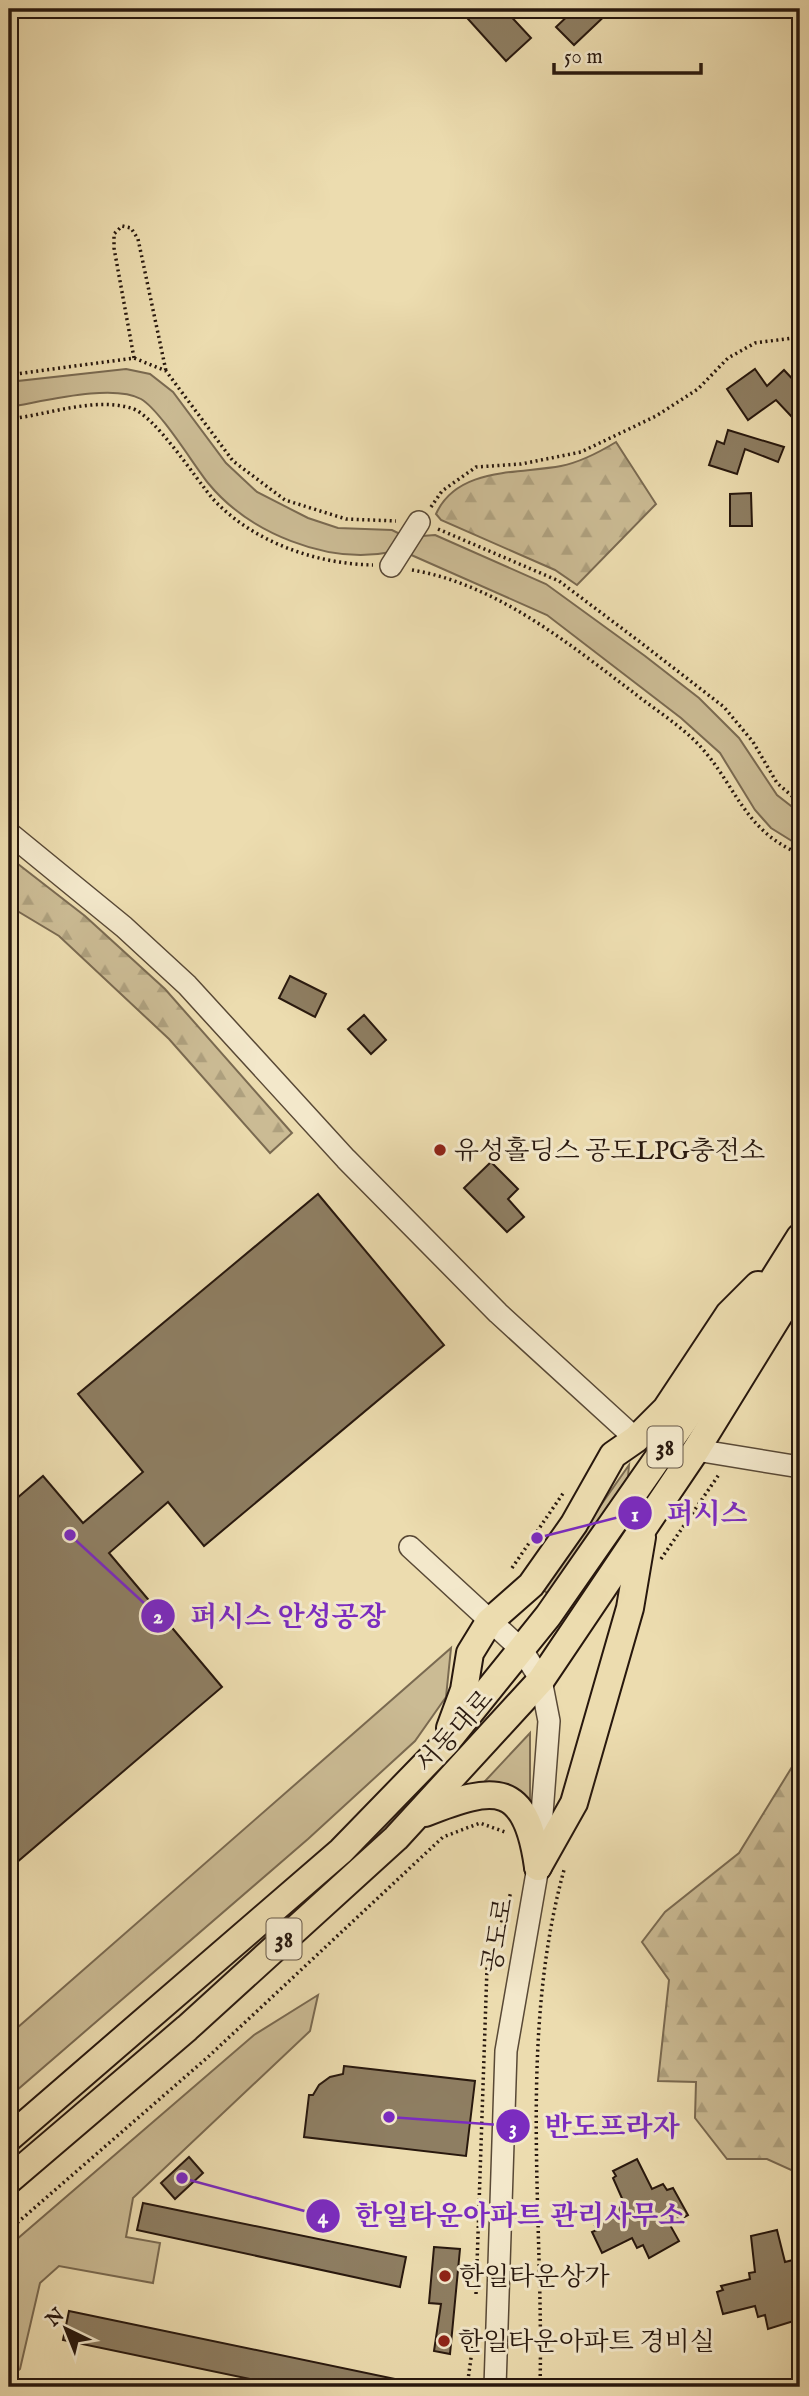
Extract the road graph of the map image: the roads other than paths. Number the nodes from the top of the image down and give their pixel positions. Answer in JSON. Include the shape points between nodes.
{"nodes":[{"id":1,"x":419,"y":522,"type":"road end"},
{"id":2,"x":391,"y":566,"type":"road end"},
{"id":3,"x":9,"y":833,"type":"edge"},
{"id":4,"x":796,"y":1245,"type":"edge"},
{"id":5,"x":800,"y":1281,"type":"edge"},
{"id":6,"x":636,"y":1439,"type":"junction"},
{"id":7,"x":696,"y":1450,"type":"junction"},
{"id":8,"x":800,"y":1467,"type":"edge"},
{"id":9,"x":644,"y":1525,"type":"junction"},
{"id":10,"x":410,"y":1547,"type":"dead end"},
{"id":11,"x":489,"y":1622,"type":"junction"},
{"id":12,"x":522,"y":1650,"type":"junction"},
{"id":13,"x":541,"y":1680,"type":"junction"},
{"id":14,"x":444,"y":1745,"type":"junction"},
{"id":15,"x":417,"y":1816,"type":"junction"},
{"id":16,"x":538,"y":1867,"type":"junction"},
{"id":17,"x":9,"y":2138,"type":"edge"},
{"id":18,"x":9,"y":2180,"type":"edge"},
{"id":19,"x":495,"y":2387,"type":"edge"}],
"edges":[{"from":1,"to":2,"type":"street"},
{"from":3,"to":6,"type":"street","via":[[187,985],[346,1159],[479,1294]]},
{"from":4,"to":6,"type":"main road","via":[[729,1314],[666,1409]]},
{"from":4,"to":12,"type":"main road","name":"서동대로","number":"38","via":[[690,1412]]},
{"from":5,"to":7,"type":"main road","name":"서동대로","number":"38"},
{"from":6,"to":11,"type":"main road","via":[[613,1455],[574,1524],[531,1585]]},
{"from":7,"to":8,"type":"street"},
{"from":7,"to":9,"type":"main road","name":"서동대로","number":"38"},
{"from":9,"to":13,"type":"main road","name":"서동대로","number":"38"},
{"from":9,"to":16,"type":"main road","via":[[630,1608],[574,1802]]},
{"from":10,"to":11,"type":"street","name":"공도로"},
{"from":11,"to":12,"type":"street","name":"공도로"},
{"from":11,"to":14,"type":"main road","via":[[470,1653],[464,1690]]},
{"from":12,"to":13,"type":"street","name":"공도로"},
{"from":12,"to":14,"type":"main road","name":"서동대로","number":"38"},
{"from":13,"to":15,"type":"main road","name":"서동대로","number":"38"},
{"from":13,"to":16,"type":"street","name":"공도로","via":[[549,1721]]},
{"from":14,"to":17,"type":"main road","name":"서동대로","number":"38","via":[[341,1851]]},
{"from":15,"to":16,"type":"main road","via":[[470,1795],[496,1794],[521,1807],[533,1834]]},
{"from":15,"to":18,"type":"main road","name":"서동대로","number":"38","via":[[187,2028]]},
{"from":16,"to":19,"type":"street","name":"공도로","via":[[506,2051]]}]}
